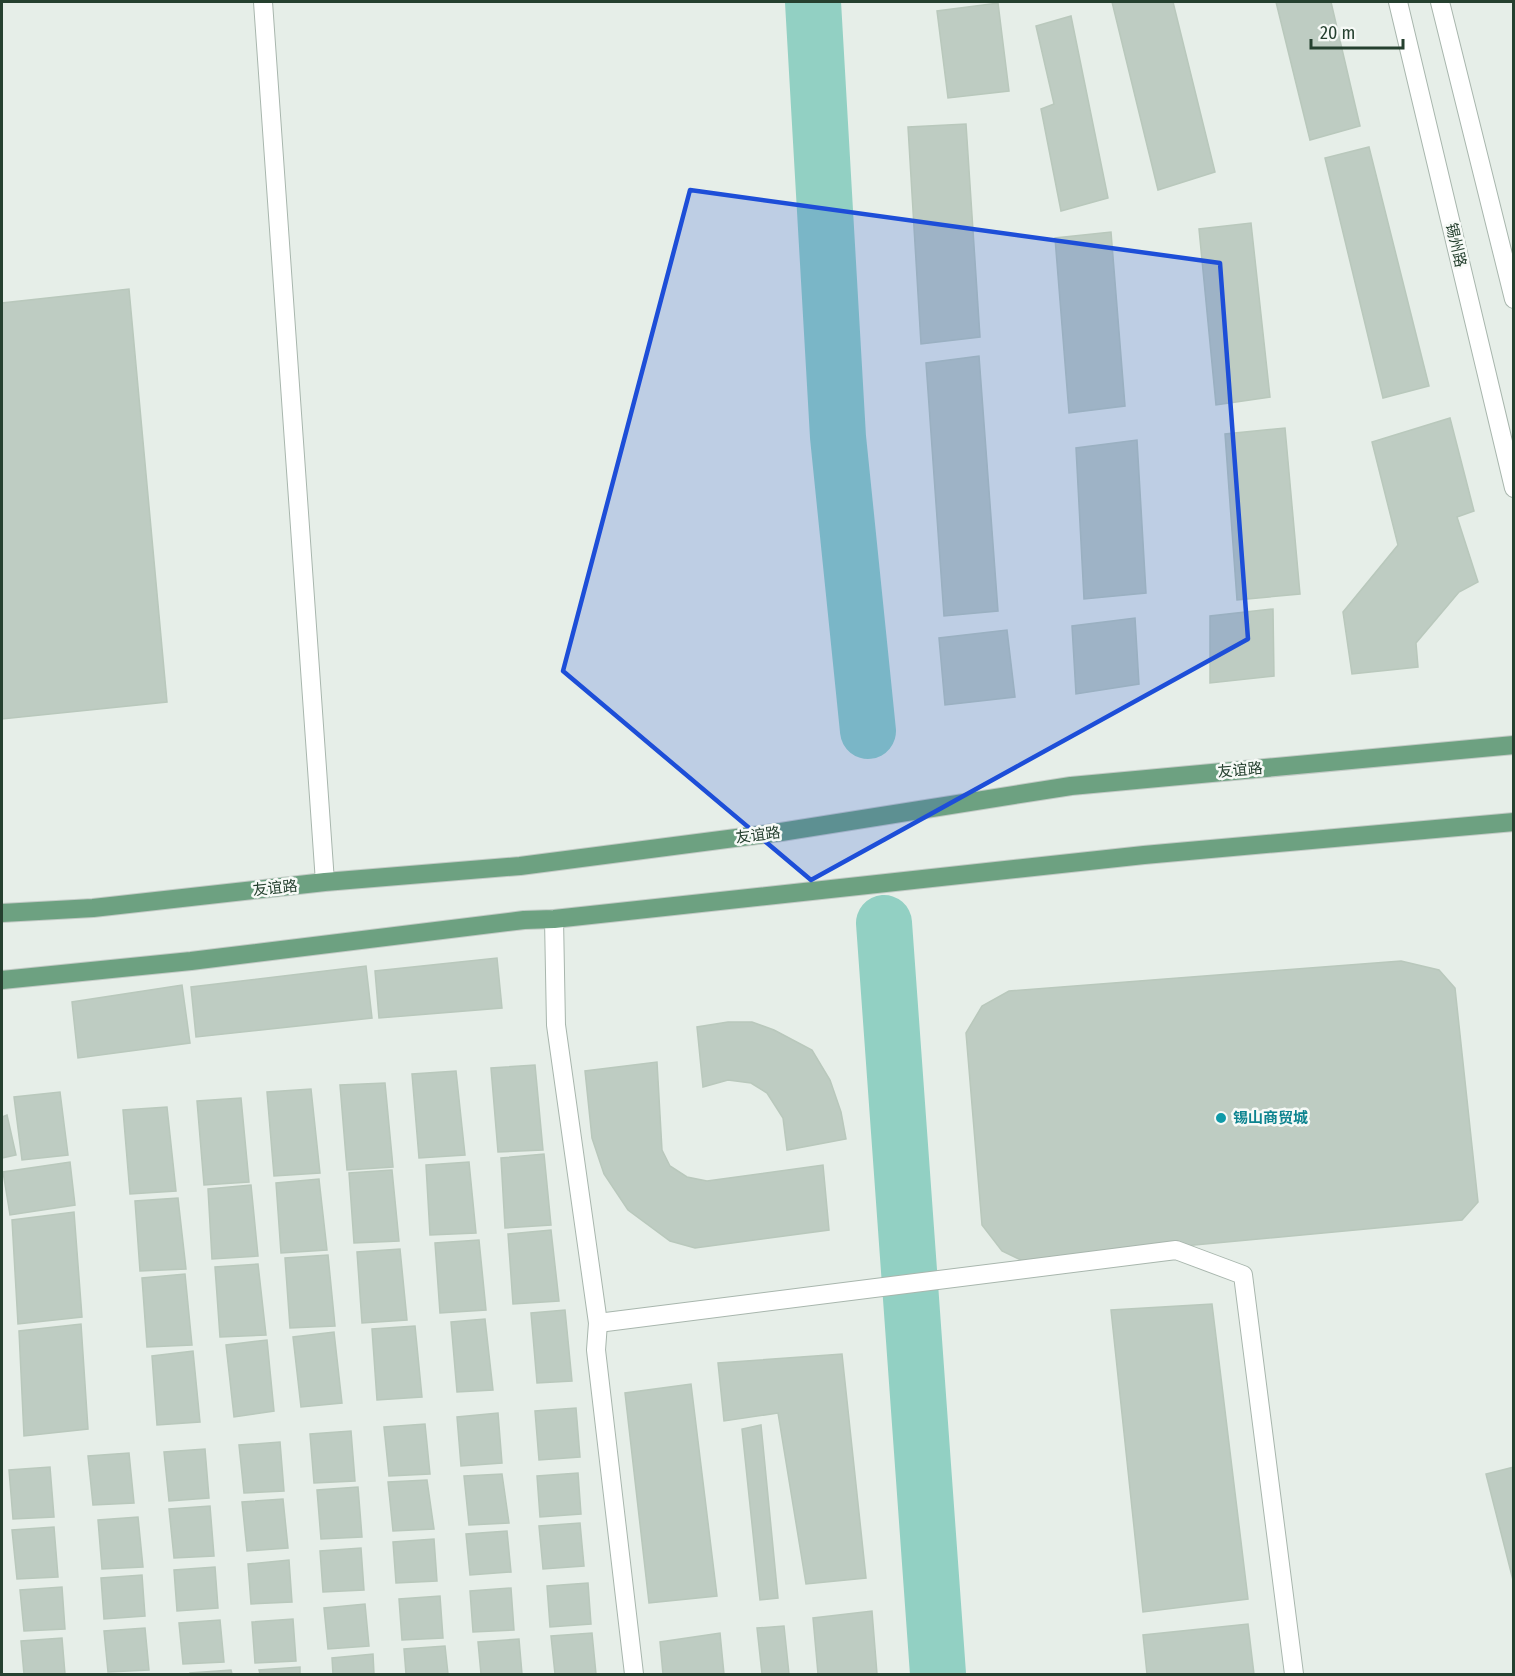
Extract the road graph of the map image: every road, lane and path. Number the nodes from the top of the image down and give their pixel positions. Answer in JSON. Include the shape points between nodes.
{"nodes":[{"id":1,"x":263,"y":2,"type":"edge"},
{"id":2,"x":1398,"y":2,"type":"edge"},
{"id":3,"x":1440,"y":2,"type":"edge"},
{"id":4,"x":1514,"y":299,"type":"edge"},
{"id":5,"x":1514,"y":488,"type":"edge"},
{"id":6,"x":1514,"y":745,"type":"edge"},
{"id":7,"x":1514,"y":822,"type":"edge"},
{"id":8,"x":325,"y":882,"type":"junction"},
{"id":9,"x":2,"y":913,"type":"edge"},
{"id":10,"x":554,"y":920,"type":"junction"},
{"id":11,"x":2,"y":980,"type":"edge"},
{"id":12,"x":598,"y":1323,"type":"junction"},
{"id":13,"x":634,"y":1674,"type":"edge"},
{"id":14,"x":1294,"y":1674,"type":"edge"}],
"edges":[{"from":1,"to":8,"type":"street"},
{"from":2,"to":5,"type":"street","name":"锡州路"},
{"from":3,"to":4,"type":"street"},
{"from":6,"to":8,"type":"main road","name":"友谊路","via":[[1071,786],[780,832],[520,866]]},
{"from":7,"to":10,"type":"main road","via":[[1144,855]]},
{"from":8,"to":9,"type":"main road","name":"友谊路","via":[[93,908]]},
{"from":10,"to":11,"type":"main road","via":[[524,920]]},
{"from":10,"to":12,"type":"street","via":[[556,1025]]},
{"from":12,"to":13,"type":"street","via":[[596,1350]]},
{"from":12,"to":14,"type":"street","via":[[1176,1250],[1243,1275]]}]}
